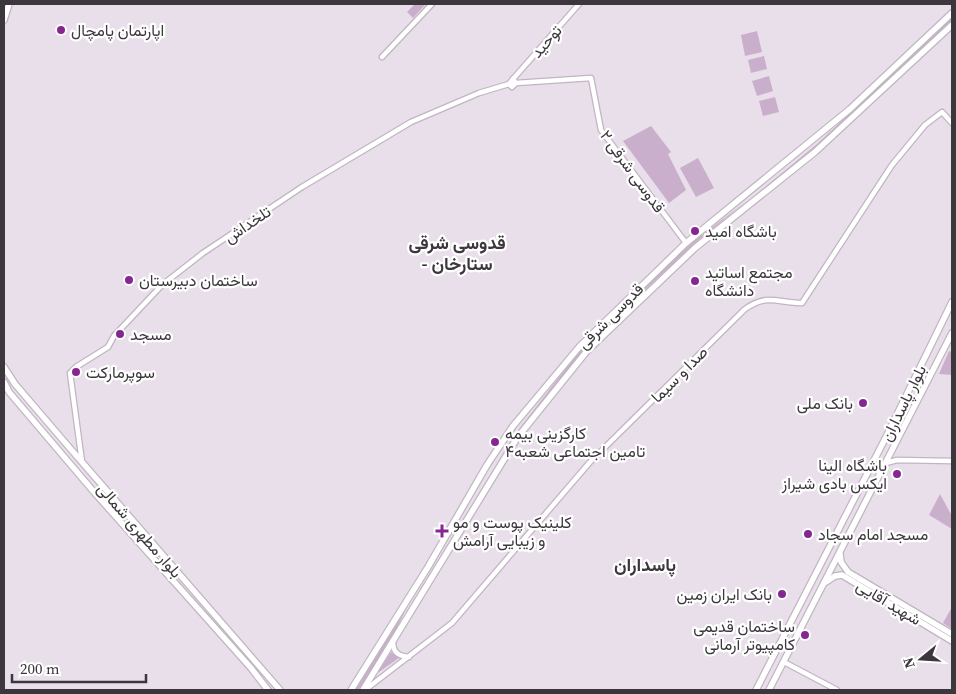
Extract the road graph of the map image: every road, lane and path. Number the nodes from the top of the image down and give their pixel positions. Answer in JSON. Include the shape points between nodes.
{"nodes":[{"id":1,"x":10,"y":4,"type":"edge"},
{"id":2,"x":432,"y":4,"type":"edge"},
{"id":3,"x":579,"y":4,"type":"edge"},
{"id":4,"x":952,"y":13,"type":"edge"},
{"id":5,"x":4,"y":20,"type":"edge"},
{"id":6,"x":952,"y":25,"type":"edge"},
{"id":7,"x":382,"y":57,"type":"dead end"},
{"id":8,"x":515,"y":81,"type":"junction"},
{"id":9,"x":509,"y":84,"type":"joint"},
{"id":10,"x":952,"y":122,"type":"edge"},
{"id":11,"x":745,"y":193,"type":"junction"},
{"id":12,"x":752,"y":201,"type":"junction"},
{"id":13,"x":686,"y":243,"type":"junction"},
{"id":14,"x":952,"y":302,"type":"edge"},
{"id":15,"x":952,"y":333,"type":"edge"},
{"id":16,"x":922,"y":364,"type":"junction"},
{"id":17,"x":4,"y":367,"type":"edge"},
{"id":18,"x":934,"y":369,"type":"junction"},
{"id":19,"x":4,"y":382,"type":"edge"},
{"id":20,"x":509,"y":432,"type":"junction"},
{"id":21,"x":79,"y":437,"type":"junction"},
{"id":22,"x":517,"y":438,"type":"junction"},
{"id":23,"x":68,"y":446,"type":"junction"},
{"id":24,"x":893,"y":450,"type":"junction"},
{"id":25,"x":897,"y":460,"type":"junction"},
{"id":26,"x":952,"y":462,"type":"edge"},
{"id":27,"x":82,"y":463,"type":"junction"},
{"id":28,"x":886,"y":463,"type":"junction"},
{"id":29,"x":840,"y":554,"type":"junction"},
{"id":30,"x":844,"y":573,"type":"junction"},
{"id":31,"x":824,"y":583,"type":"junction"},
{"id":32,"x":871,"y":589,"type":"junction"},
{"id":33,"x":952,"y":634,"type":"edge"},
{"id":34,"x":952,"y":641,"type":"edge"},
{"id":35,"x":393,"y":642,"type":"junction"},
{"id":36,"x":409,"y":657,"type":"junction"},
{"id":37,"x":784,"y":662,"type":"junction"},
{"id":38,"x":268,"y":690,"type":"edge"},
{"id":39,"x":280,"y":690,"type":"edge"},
{"id":40,"x":350,"y":690,"type":"edge"},
{"id":41,"x":364,"y":690,"type":"edge"},
{"id":42,"x":756,"y":690,"type":"edge"},
{"id":43,"x":769,"y":690,"type":"edge"},
{"id":44,"x":837,"y":690,"type":"edge"}],
"edges":[{"from":1,"to":5,"type":"main road"},
{"from":2,"to":7,"type":"street"},
{"from":3,"to":8,"type":"street","name":"توحید"},
{"from":4,"to":11,"type":"main road","name":"قدوسی شرقی","via":[[850,110]]},
{"from":6,"to":12,"type":"main road","name":"قدوسی شرقی","via":[[822,146]]},
{"from":8,"to":9,"type":"street","name":"توحید"},
{"from":8,"to":13,"type":"street","name":"قدوسی شرقی ۲","via":[[591,78],[602,130]]},
{"from":9,"to":21,"type":"street","name":"تلخداش","via":[[411,122],[302,187],[203,253],[162,285],[114,336],[108,347],[70,373]]},
{"from":10,"to":36,"type":"street","name":"صدا و سیما","via":[[942,112],[925,125],[892,164],[802,303],[766,298],[745,309],[590,462],[452,624]]},
{"from":11,"to":12,"type":"main road"},
{"from":11,"to":13,"type":"main road","name":"قدوسی شرقی"},
{"from":12,"to":22,"type":"main road","name":"قدوسی شرقی","via":[[695,247],[587,351]]},
{"from":13,"to":20,"type":"main road","name":"قدوسی شرقی","via":[[580,346]]},
{"from":14,"to":16,"type":"main road","name":"بلوار پاسداران"},
{"from":15,"to":18,"type":"main road","name":"بلوار پاسداران"},
{"from":16,"to":18,"type":"main road"},
{"from":16,"to":42,"type":"main road","name":"بلوار پاسداران"},
{"from":17,"to":23,"type":"main road","name":"بلوار مطهرى شمالى"},
{"from":18,"to":24,"type":"main road","name":"بلوار پاسداران"},
{"from":19,"to":38,"type":"main road","name":"بلوار مطهرى شمالى","via":[[94,492]]},
{"from":20,"to":22,"type":"main road"},
{"from":20,"to":40,"type":"main road","name":"قدوسی شرقی","via":[[382,644]]},
{"from":21,"to":23,"type":"street","via":[[74,445]]},
{"from":21,"to":27,"type":"street"},
{"from":22,"to":35,"type":"main road","name":"قدوسی شرقی"},
{"from":23,"to":27,"type":"main road","name":"بلوار مطهرى شمالى"},
{"from":24,"to":25,"type":"street"},
{"from":24,"to":28,"type":"main road","name":"بلوار پاسداران"},
{"from":25,"to":26,"type":"street"},
{"from":25,"to":28,"type":"street"},
{"from":27,"to":39,"type":"main road","name":"بلوار مطهرى شمالى"},
{"from":28,"to":29,"type":"main road","name":"بلوار پاسداران"},
{"from":29,"to":30,"type":"main road","name":"شهید آقایی"},
{"from":29,"to":31,"type":"main road","name":"بلوار پاسداران"},
{"from":30,"to":31,"type":"main road","name":"شهید آقایی"},
{"from":30,"to":32,"type":"main road","name":"شهید آقایی"},
{"from":31,"to":37,"type":"main road","name":"بلوار پاسداران"},
{"from":32,"to":33,"type":"main road","name":"شهید آقایی"},
{"from":32,"to":34,"type":"main road","name":"شهید آقایی"},
{"from":35,"to":36,"type":"street","via":[[395,652]]},
{"from":35,"to":41,"type":"main road","name":"قدوسی شرقی"},
{"from":36,"to":41,"type":"street","name":"صدا و سیما"},
{"from":37,"to":43,"type":"main road","name":"بلوار پاسداران"},
{"from":37,"to":44,"type":"street"}]}
